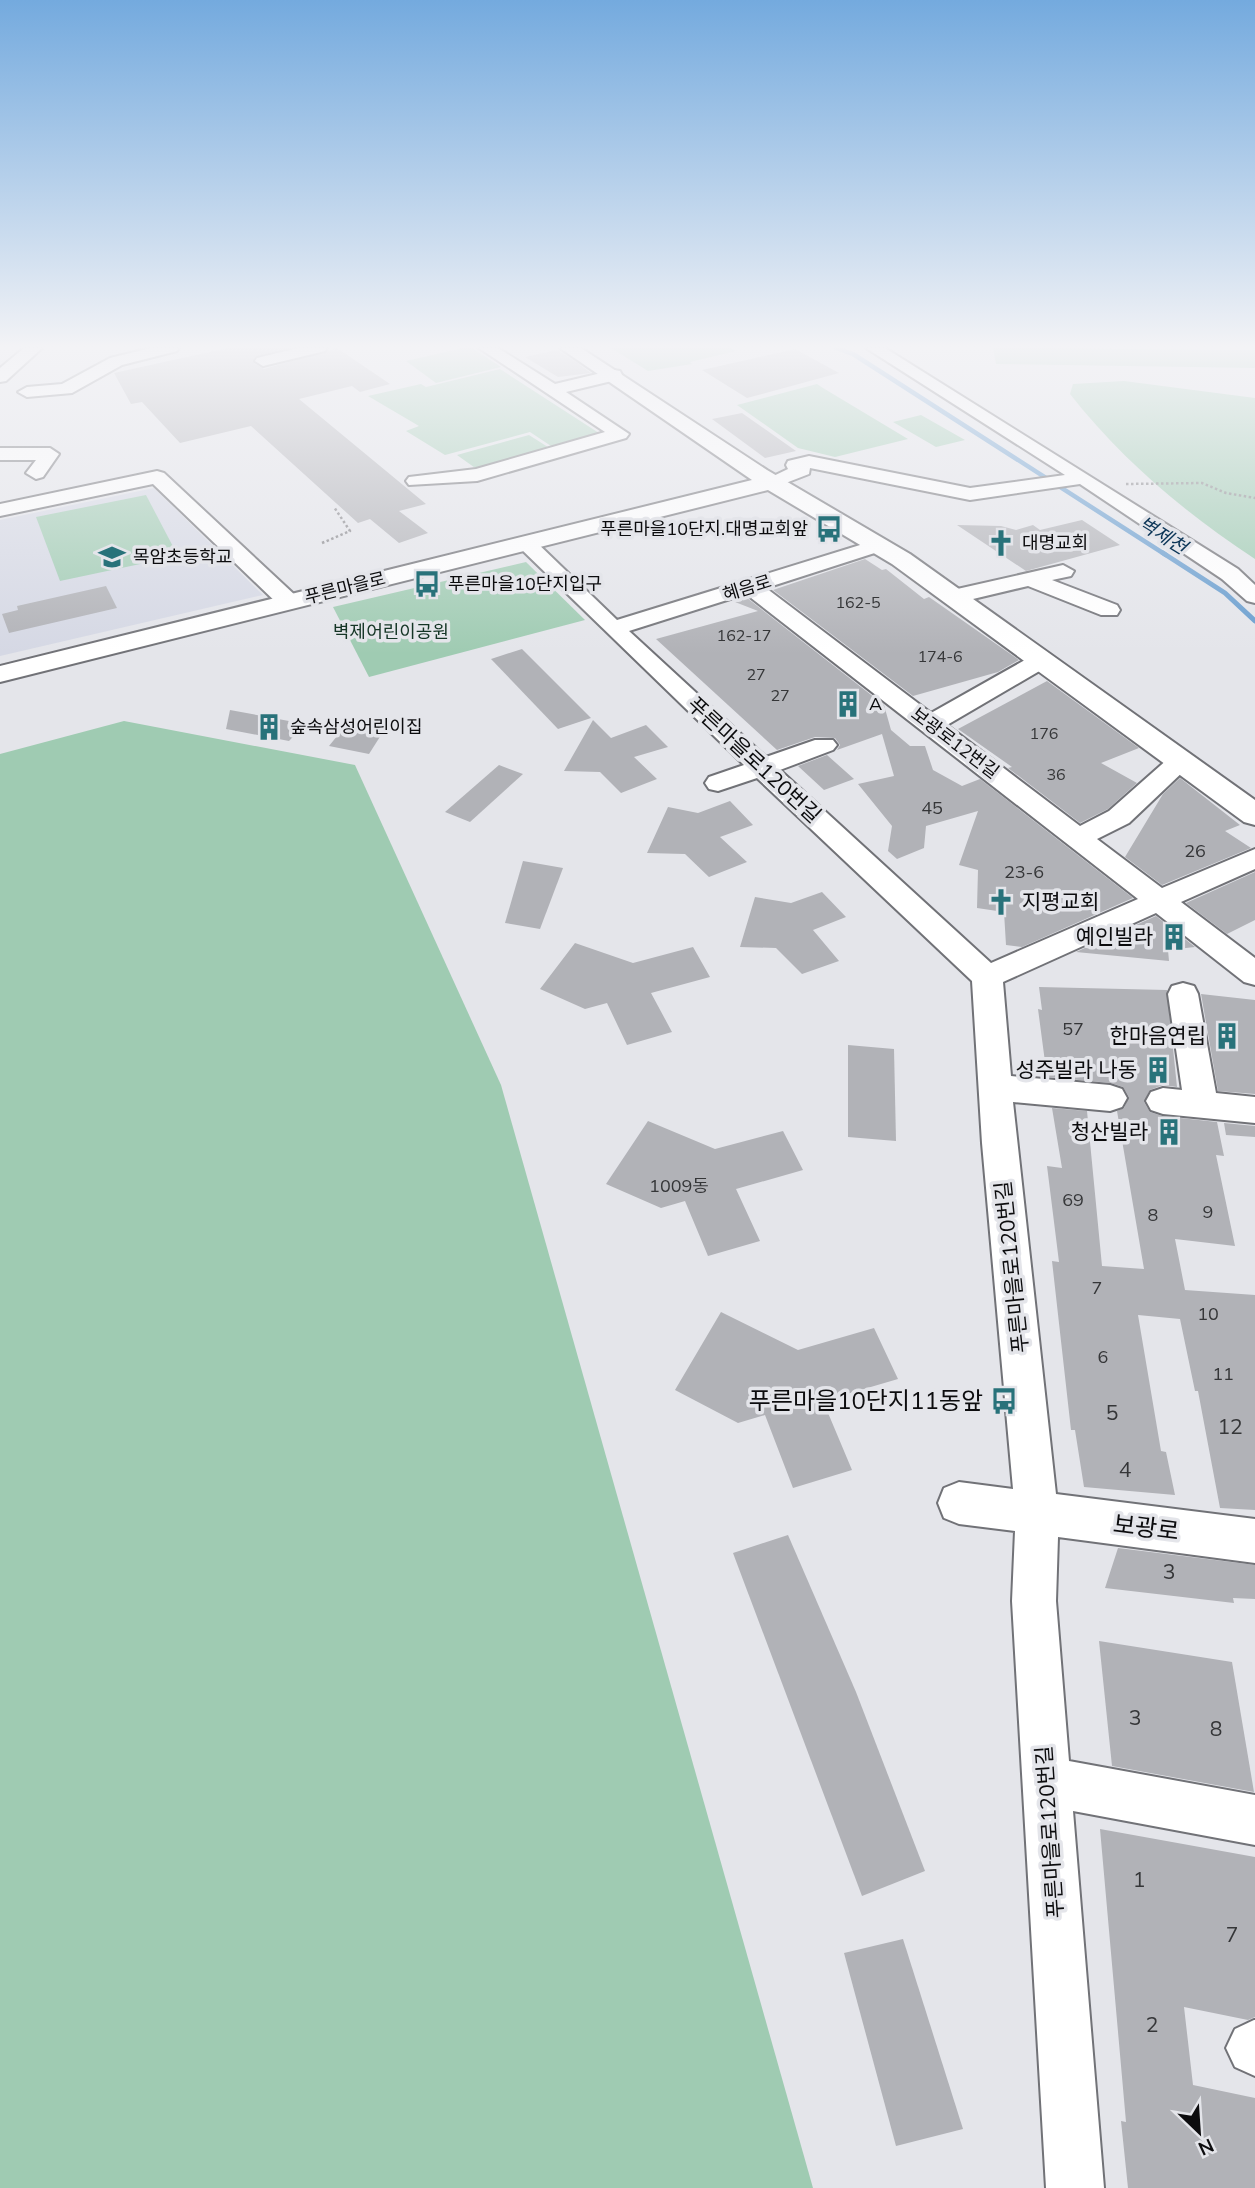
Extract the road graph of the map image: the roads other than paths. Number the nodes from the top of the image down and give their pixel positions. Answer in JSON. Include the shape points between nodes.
{"nodes":[{"id":1,"x":564,"y":450,"type":"edge"},
{"id":2,"x":724,"y":450,"type":"edge"},
{"id":3,"x":1038,"y":450,"type":"edge"},
{"id":4,"x":2,"y":458,"type":"edge"},
{"id":5,"x":36,"y":473,"type":"dead end"},
{"id":6,"x":416,"y":481,"type":"dead end"},
{"id":7,"x":771,"y":482,"type":"junction"},
{"id":8,"x":1089,"y":482,"type":"junction"},
{"id":9,"x":0,"y":510,"type":"edge"},
{"id":10,"x":526,"y":543,"type":"junction"},
{"id":11,"x":880,"y":545,"type":"junction"},
{"id":12,"x":1063,"y":571,"type":"dead end"},
{"id":13,"x":1031,"y":579,"type":"junction"},
{"id":14,"x":751,"y":587,"type":"junction"},
{"id":15,"x":1255,"y":596,"type":"edge"},
{"id":16,"x":952,"y":597,"type":"junction"},
{"id":17,"x":289,"y":602,"type":"junction"},
{"id":18,"x":1110,"y":610,"type":"dead end"},
{"id":19,"x":613,"y":629,"type":"junction"},
{"id":20,"x":1040,"y":661,"type":"junction"},
{"id":21,"x":0,"y":674,"type":"edge"},
{"id":22,"x":929,"y":724,"type":"junction"},
{"id":23,"x":824,"y":746,"type":"dead end"},
{"id":24,"x":1178,"y":763,"type":"junction"},
{"id":25,"x":762,"y":768,"type":"junction"},
{"id":26,"x":718,"y":783,"type":"dead end"},
{"id":27,"x":1255,"y":815,"type":"edge"},
{"id":28,"x":1077,"y":838,"type":"junction"},
{"id":29,"x":1255,"y":858,"type":"edge"},
{"id":30,"x":1159,"y":900,"type":"junction"},
{"id":31,"x":1255,"y":974,"type":"edge"},
{"id":32,"x":987,"y":977,"type":"junction"},
{"id":33,"x":1183,"y":994,"type":"dead end"},
{"id":34,"x":995,"y":1087,"type":"junction"},
{"id":35,"x":1110,"y":1098,"type":"dead end"},
{"id":36,"x":1163,"y":1101,"type":"dead end"},
{"id":37,"x":1201,"y":1105,"type":"junction"},
{"id":38,"x":1255,"y":1110,"type":"edge"},
{"id":39,"x":959,"y":1503,"type":"dead end"},
{"id":40,"x":1037,"y":1514,"type":"junction"},
{"id":41,"x":1255,"y":1541,"type":"edge"},
{"id":42,"x":1046,"y":1781,"type":"junction"},
{"id":43,"x":1255,"y":1820,"type":"edge"},
{"id":44,"x":1075,"y":2188,"type":"edge"}],
"edges":[{"from":1,"to":6,"type":"street","via":[[478,475]]},
{"from":2,"to":7,"type":"main road"},
{"from":3,"to":8,"type":"street"},
{"from":4,"to":5,"type":"street","via":[[50,454]]},
{"from":7,"to":8,"type":"street","via":[[793,475],[802,470],[795,465],[809,462],[971,494]]},
{"from":7,"to":10,"type":"main road","name":"푸른마을로"},
{"from":7,"to":11,"type":"main road"},
{"from":8,"to":15,"type":"street","via":[[1230,574]]},
{"from":9,"to":17,"type":"street","via":[[156,477]]},
{"from":10,"to":17,"type":"main road","name":"푸른마을로"},
{"from":10,"to":19,"type":"street","name":"푸른마을로120번길"},
{"from":11,"to":14,"type":"street","name":"혜음로"},
{"from":11,"to":16,"type":"main road"},
{"from":12,"to":13,"type":"street"},
{"from":13,"to":16,"type":"street"},
{"from":13,"to":18,"type":"street"},
{"from":14,"to":19,"type":"street","name":"혜음로"},
{"from":14,"to":22,"type":"street","name":"보광로12번길"},
{"from":16,"to":20,"type":"main road"},
{"from":17,"to":21,"type":"main road","name":"푸른마을로"},
{"from":19,"to":25,"type":"street","name":"푸른마을로120번길"},
{"from":20,"to":22,"type":"street"},
{"from":20,"to":24,"type":"main road"},
{"from":22,"to":28,"type":"street","name":"보광로12번길"},
{"from":23,"to":25,"type":"street"},
{"from":24,"to":27,"type":"main road"},
{"from":24,"to":28,"type":"street","via":[[1119,817]]},
{"from":25,"to":26,"type":"street"},
{"from":25,"to":32,"type":"street","name":"푸른마을로120번길"},
{"from":28,"to":30,"type":"street","name":"보광로12번길"},
{"from":29,"to":30,"type":"street"},
{"from":30,"to":31,"type":"street","name":"보광로12번길"},
{"from":30,"to":32,"type":"street"},
{"from":32,"to":34,"type":"street","name":"푸른마을로120번길"},
{"from":33,"to":37,"type":"street"},
{"from":34,"to":35,"type":"street"},
{"from":34,"to":40,"type":"street","name":"푸른마을로120번길"},
{"from":36,"to":37,"type":"street"},
{"from":37,"to":38,"type":"street"},
{"from":39,"to":40,"type":"street","name":"보광로"},
{"from":40,"to":41,"type":"street","name":"보광로"},
{"from":40,"to":42,"type":"street","name":"푸른마을로120번길","via":[[1034,1601]]},
{"from":42,"to":43,"type":"street"},
{"from":42,"to":44,"type":"street","name":"푸른마을로120번길"}]}
